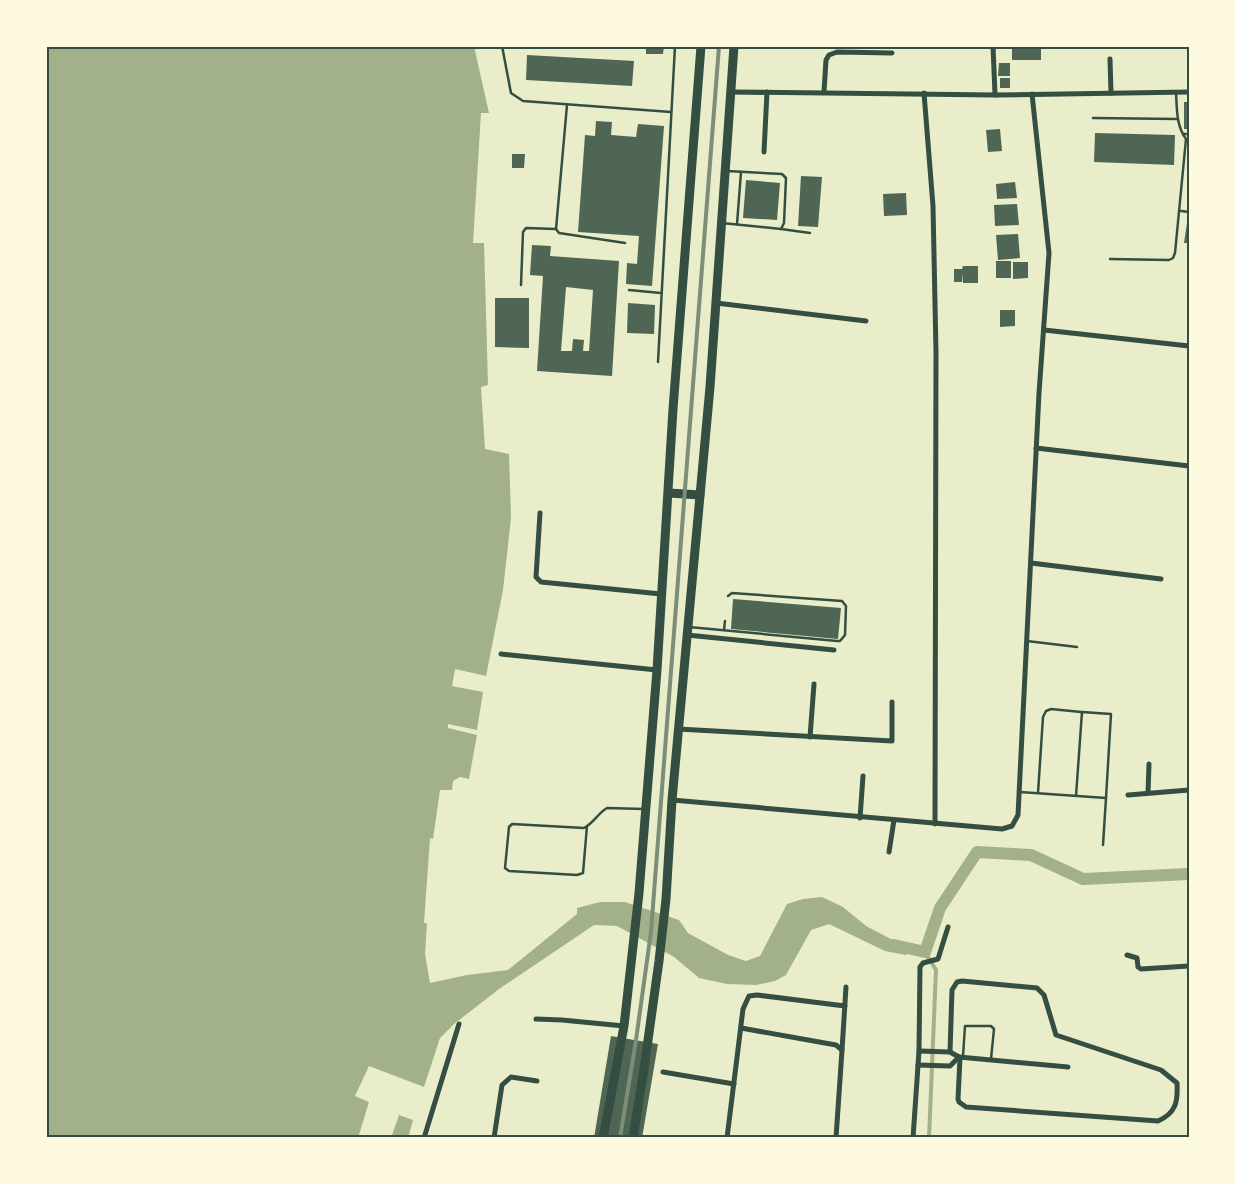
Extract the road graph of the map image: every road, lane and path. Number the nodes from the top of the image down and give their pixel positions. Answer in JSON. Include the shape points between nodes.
{"nodes":[{"id":1,"x":502,"y":46,"type":"edge"},
{"id":2,"x":675,"y":46,"type":"edge"},
{"id":3,"x":701,"y":46,"type":"edge"},
{"id":4,"x":734,"y":46,"type":"edge"},
{"id":5,"x":993,"y":46,"type":"edge"},
{"id":6,"x":892,"y":53,"type":"dead end"},
{"id":7,"x":1110,"y":59,"type":"dead end"},
{"id":8,"x":731,"y":92,"type":"junction"},
{"id":9,"x":767,"y":92,"type":"junction"},
{"id":10,"x":824,"y":92,"type":"junction"},
{"id":11,"x":1176,"y":92,"type":"junction"},
{"id":12,"x":1189,"y":92,"type":"edge"},
{"id":13,"x":924,"y":93,"type":"junction"},
{"id":14,"x":1111,"y":93,"type":"junction"},
{"id":15,"x":1032,"y":94,"type":"junction"},
{"id":16,"x":995,"y":95,"type":"junction"},
{"id":17,"x":568,"y":104,"type":"junction"},
{"id":18,"x":671,"y":112,"type":"junction"},
{"id":19,"x":1092,"y":118,"type":"dead end"},
{"id":20,"x":1177,"y":119,"type":"junction"},
{"id":21,"x":1183,"y":134,"type":"junction"},
{"id":22,"x":1189,"y":134,"type":"edge"},
{"id":23,"x":764,"y":152,"type":"dead end"},
{"id":24,"x":725,"y":171,"type":"junction"},
{"id":25,"x":741,"y":172,"type":"junction"},
{"id":26,"x":1181,"y":211,"type":"junction"},
{"id":27,"x":1189,"y":212,"type":"edge"},
{"id":28,"x":722,"y":223,"type":"junction"},
{"id":29,"x":737,"y":224,"type":"junction"},
{"id":30,"x":556,"y":229,"type":"junction"},
{"id":31,"x":781,"y":229,"type":"junction"},
{"id":32,"x":810,"y":233,"type":"dead end"},
{"id":33,"x":626,"y":243,"type":"dead end"},
{"id":34,"x":1110,"y":259,"type":"dead end"},
{"id":35,"x":521,"y":285,"type":"dead end"},
{"id":36,"x":629,"y":290,"type":"dead end"},
{"id":37,"x":662,"y":293,"type":"junction"},
{"id":38,"x":716,"y":303,"type":"junction"},
{"id":39,"x":866,"y":320,"type":"dead end"},
{"id":40,"x":1044,"y":330,"type":"junction"},
{"id":41,"x":1189,"y":346,"type":"edge"},
{"id":42,"x":658,"y":362,"type":"dead end"},
{"id":43,"x":1036,"y":448,"type":"junction"},
{"id":44,"x":1189,"y":466,"type":"edge"},
{"id":45,"x":669,"y":493,"type":"junction"},
{"id":46,"x":700,"y":495,"type":"junction"},
{"id":47,"x":540,"y":513,"type":"dead end"},
{"id":48,"x":1031,"y":563,"type":"junction"},
{"id":49,"x":1161,"y":579,"type":"dead end"},
{"id":50,"x":662,"y":594,"type":"junction"},
{"id":51,"x":728,"y":596,"type":"dead end"},
{"id":52,"x":725,"y":621,"type":"dead end"},
{"id":53,"x":724,"y":630,"type":"junction"},
{"id":54,"x":687,"y":631,"type":"junction"},
{"id":55,"x":1027,"y":641,"type":"junction"},
{"id":56,"x":1077,"y":647,"type":"dead end"},
{"id":57,"x":834,"y":650,"type":"dead end"},
{"id":58,"x":501,"y":654,"type":"dead end"},
{"id":59,"x":657,"y":670,"type":"junction"},
{"id":60,"x":814,"y":684,"type":"dead end"},
{"id":61,"x":892,"y":702,"type":"dead end"},
{"id":62,"x":1082,"y":712,"type":"junction"},
{"id":63,"x":678,"y":729,"type":"junction"},
{"id":64,"x":810,"y":737,"type":"junction"},
{"id":65,"x":1149,"y":764,"type":"dead end"},
{"id":66,"x":863,"y":776,"type":"dead end"},
{"id":67,"x":1189,"y":790,"type":"edge"},
{"id":68,"x":1020,"y":792,"type":"junction"},
{"id":69,"x":1038,"y":793,"type":"junction"},
{"id":70,"x":1148,"y":793,"type":"junction"},
{"id":71,"x":1128,"y":795,"type":"dead end"},
{"id":72,"x":1076,"y":796,"type":"junction"},
{"id":73,"x":1106,"y":798,"type":"junction"},
{"id":74,"x":672,"y":800,"type":"junction"},
{"id":75,"x":646,"y":809,"type":"junction"},
{"id":76,"x":860,"y":818,"type":"junction"},
{"id":77,"x":894,"y":820,"type":"junction"},
{"id":78,"x":934,"y":824,"type":"junction"},
{"id":79,"x":588,"y":826,"type":"junction"},
{"id":80,"x":1103,"y":845,"type":"dead end"},
{"id":81,"x":889,"y":852,"type":"dead end"},
{"id":82,"x":948,"y":927,"type":"dead end"},
{"id":83,"x":1127,"y":955,"type":"dead end"},
{"id":84,"x":1189,"y":966,"type":"edge"},
{"id":85,"x":846,"y":986,"type":"dead end"},
{"id":86,"x":845,"y":1006,"type":"junction"},
{"id":87,"x":536,"y":1019,"type":"dead end"},
{"id":88,"x":459,"y":1024,"type":"dead end"},
{"id":89,"x":624,"y":1026,"type":"junction"},
{"id":90,"x":741,"y":1028,"type":"junction"},
{"id":91,"x":842,"y":1050,"type":"junction"},
{"id":92,"x":922,"y":1051,"type":"junction"},
{"id":93,"x":950,"y":1052,"type":"junction"},
{"id":94,"x":960,"y":1058,"type":"junction"},
{"id":95,"x":991,"y":1060,"type":"junction"},
{"id":96,"x":918,"y":1065,"type":"junction"},
{"id":97,"x":1068,"y":1067,"type":"dead end"},
{"id":98,"x":663,"y":1072,"type":"dead end"},
{"id":99,"x":537,"y":1081,"type":"dead end"},
{"id":100,"x":734,"y":1084,"type":"junction"},
{"id":101,"x":424,"y":1138,"type":"edge"},
{"id":102,"x":494,"y":1138,"type":"edge"},
{"id":103,"x":604,"y":1138,"type":"edge"},
{"id":104,"x":633,"y":1138,"type":"edge"},
{"id":105,"x":727,"y":1138,"type":"edge"},
{"id":106,"x":836,"y":1138,"type":"edge"},
{"id":107,"x":913,"y":1138,"type":"edge"}],
"edges":[{"from":1,"to":17,"type":"lane","via":[[511,93],[523,101]]},
{"from":2,"to":18,"type":"lane"},
{"from":3,"to":45,"type":"highway"},
{"from":4,"to":8,"type":"highway"},
{"from":5,"to":16,"type":"street"},
{"from":6,"to":10,"type":"street","via":[[837,52],[829,55]]},
{"from":7,"to":14,"type":"street"},
{"from":8,"to":9,"type":"street"},
{"from":8,"to":24,"type":"highway"},
{"from":9,"to":10,"type":"street"},
{"from":9,"to":23,"type":"street"},
{"from":10,"to":13,"type":"street"},
{"from":11,"to":12,"type":"street"},
{"from":11,"to":14,"type":"street"},
{"from":11,"to":20,"type":"lane"},
{"from":13,"to":16,"type":"street"},
{"from":13,"to":78,"type":"street","via":[[933,206],[936,352]]},
{"from":14,"to":15,"type":"street"},
{"from":15,"to":16,"type":"street"},
{"from":15,"to":40,"type":"street","via":[[1049,253]]},
{"from":17,"to":18,"type":"lane"},
{"from":17,"to":30,"type":"lane"},
{"from":18,"to":37,"type":"lane"},
{"from":19,"to":20,"type":"lane"},
{"from":20,"to":21,"type":"lane"},
{"from":21,"to":22,"type":"lane"},
{"from":21,"to":26,"type":"lane","via":[[1186,138]]},
{"from":24,"to":25,"type":"lane"},
{"from":24,"to":28,"type":"highway"},
{"from":25,"to":29,"type":"lane"},
{"from":25,"to":31,"type":"lane","via":[[785,176]]},
{"from":26,"to":27,"type":"lane"},
{"from":26,"to":34,"type":"lane","via":[[1174,258]]},
{"from":28,"to":29,"type":"lane"},
{"from":28,"to":38,"type":"highway"},
{"from":29,"to":31,"type":"lane"},
{"from":30,"to":33,"type":"lane","via":[[559,233]]},
{"from":30,"to":35,"type":"lane","via":[[526,228],[523,232]]},
{"from":31,"to":32,"type":"lane"},
{"from":36,"to":37,"type":"lane"},
{"from":37,"to":42,"type":"lane"},
{"from":38,"to":39,"type":"street"},
{"from":38,"to":46,"type":"highway"},
{"from":40,"to":41,"type":"street"},
{"from":40,"to":43,"type":"street"},
{"from":43,"to":44,"type":"street"},
{"from":43,"to":48,"type":"street"},
{"from":45,"to":46,"type":"highway"},
{"from":45,"to":50,"type":"highway"},
{"from":46,"to":54,"type":"highway"},
{"from":47,"to":50,"type":"street","via":[[536,577],[541,582]]},
{"from":48,"to":49,"type":"street"},
{"from":48,"to":55,"type":"street"},
{"from":50,"to":59,"type":"highway"},
{"from":51,"to":53,"type":"lane","via":[[732,592],[842,601],[846,606],[845,635],[837,641]]},
{"from":52,"to":53,"type":"lane"},
{"from":53,"to":54,"type":"lane"},
{"from":54,"to":57,"type":"street"},
{"from":54,"to":63,"type":"highway"},
{"from":55,"to":56,"type":"lane"},
{"from":55,"to":68,"type":"street"},
{"from":58,"to":59,"type":"street"},
{"from":59,"to":75,"type":"highway"},
{"from":60,"to":64,"type":"street"},
{"from":61,"to":64,"type":"street","via":[[892,741]]},
{"from":62,"to":69,"type":"lane","via":[[1046,711]]},
{"from":62,"to":72,"type":"lane"},
{"from":62,"to":73,"type":"lane","via":[[1111,714]]},
{"from":63,"to":64,"type":"street"},
{"from":63,"to":74,"type":"highway"},
{"from":65,"to":70,"type":"street"},
{"from":66,"to":76,"type":"street"},
{"from":67,"to":70,"type":"street"},
{"from":68,"to":69,"type":"lane"},
{"from":68,"to":78,"type":"street","via":[[1018,815],[1012,826],[1007,828]]},
{"from":69,"to":72,"type":"lane"},
{"from":70,"to":71,"type":"street"},
{"from":72,"to":73,"type":"lane"},
{"from":73,"to":80,"type":"lane"},
{"from":74,"to":76,"type":"street"},
{"from":74,"to":104,"type":"highway","via":[[660,952]]},
{"from":75,"to":79,"type":"lane","via":[[607,808]]},
{"from":75,"to":89,"type":"highway"},
{"from":76,"to":77,"type":"street"},
{"from":77,"to":78,"type":"street"},
{"from":77,"to":81,"type":"street"},
{"from":79,"to":79,"type":"lane","via":[[583,873],[509,871],[505,868],[512,824]]},
{"from":82,"to":92,"type":"street","via":[[938,959],[920,967]]},
{"from":83,"to":84,"type":"street","via":[[1137,958],[1141,969]]},
{"from":85,"to":86,"type":"street"},
{"from":86,"to":90,"type":"street","via":[[757,994],[746,999]]},
{"from":86,"to":91,"type":"street"},
{"from":87,"to":89,"type":"street"},
{"from":88,"to":101,"type":"street"},
{"from":89,"to":103,"type":"highway"},
{"from":90,"to":91,"type":"street","via":[[836,1045]]},
{"from":90,"to":100,"type":"street"},
{"from":91,"to":106,"type":"street"},
{"from":92,"to":93,"type":"street"},
{"from":92,"to":96,"type":"street"},
{"from":93,"to":94,"type":"street"},
{"from":93,"to":94,"type":"street","via":[[952,990],[957,982],[1036,988],[1044,995],[1056,1036],[1161,1070],[1177,1083],[1178,1100],[1168,1116],[1158,1121],[966,1107],[958,1099]]},
{"from":94,"to":95,"type":"street"},
{"from":94,"to":95,"type":"lane","via":[[965,1026],[991,1026],[994,1029]]},
{"from":94,"to":96,"type":"street","via":[[950,1066]]},
{"from":95,"to":97,"type":"street"},
{"from":96,"to":107,"type":"street"},
{"from":98,"to":100,"type":"street"},
{"from":99,"to":102,"type":"street","via":[[511,1077],[502,1085]]},
{"from":100,"to":105,"type":"street"}]}
